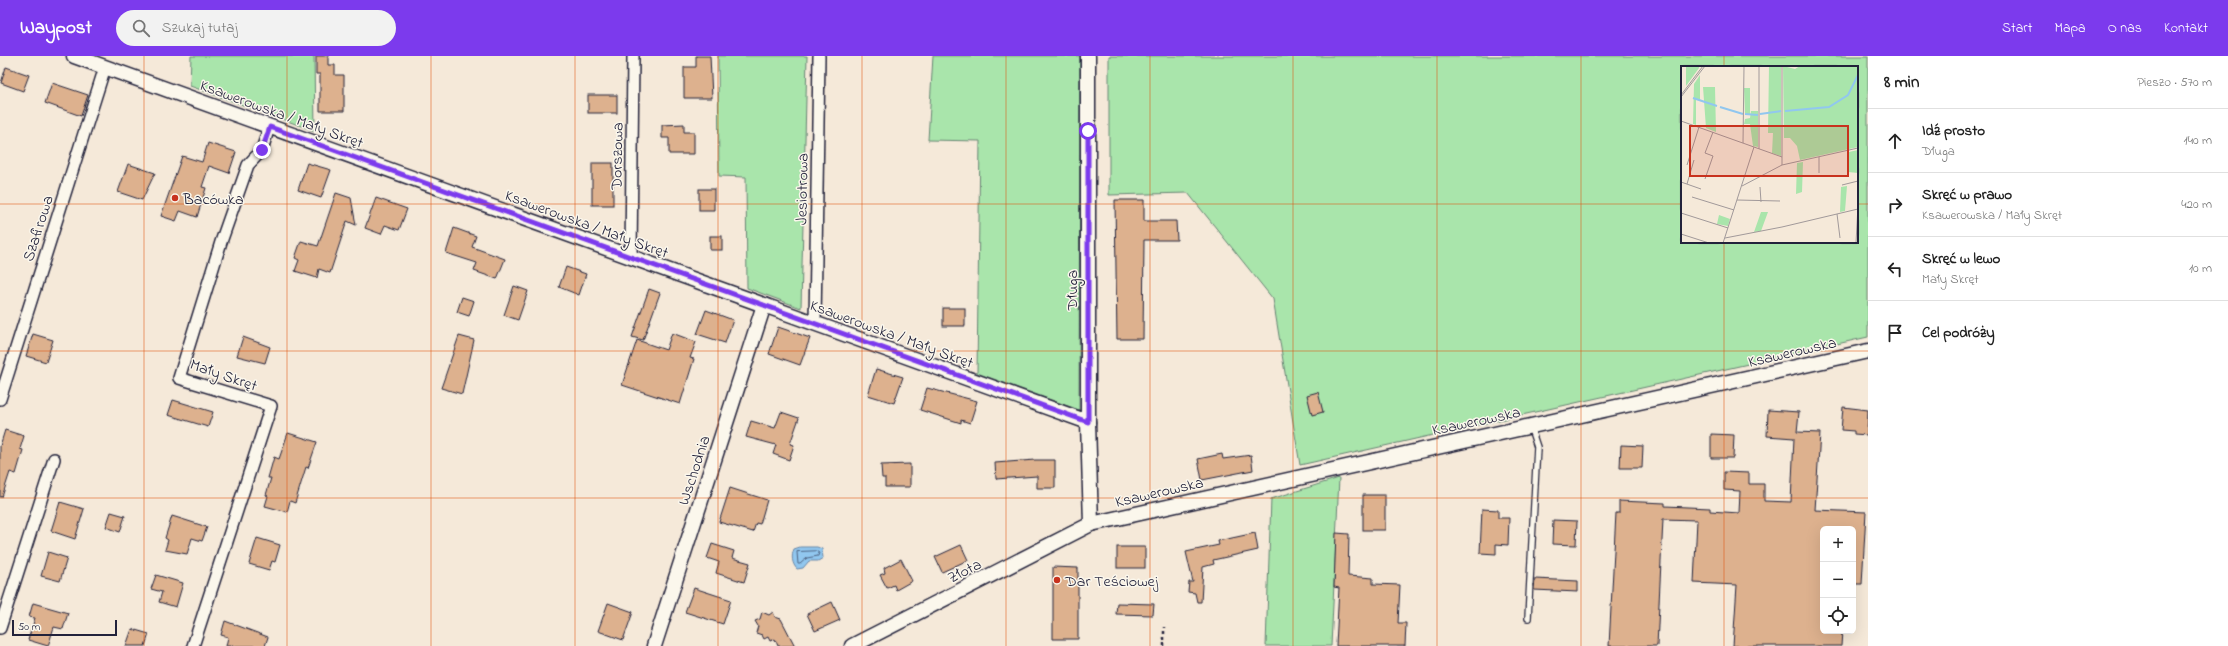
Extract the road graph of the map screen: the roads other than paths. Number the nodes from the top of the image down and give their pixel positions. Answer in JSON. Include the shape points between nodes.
{"nodes":[{"id":1,"x":74,"y":56,"type":"edge"},
{"id":2,"x":633,"y":56,"type":"edge"},
{"id":3,"x":819,"y":56,"type":"edge"},
{"id":4,"x":1088,"y":56,"type":"edge"},
{"id":5,"x":105,"y":67,"type":"junction"},
{"id":6,"x":270,"y":127,"type":"junction"},
{"id":7,"x":631,"y":257,"type":"junction"},
{"id":8,"x":764,"y":305,"type":"junction"},
{"id":9,"x":816,"y":323,"type":"junction"},
{"id":10,"x":1868,"y":351,"type":"edge"},
{"id":11,"x":0,"y":399,"type":"edge"},
{"id":12,"x":1088,"y":422,"type":"junction"},
{"id":13,"x":1530,"y":426,"type":"junction"},
{"id":14,"x":54,"y":459,"type":"dead end"},
{"id":15,"x":1091,"y":524,"type":"junction"},
{"id":16,"x":1528,"y":618,"type":"dead end"},
{"id":17,"x":0,"y":628,"type":"edge"},
{"id":18,"x":193,"y":646,"type":"edge"},
{"id":19,"x":654,"y":646,"type":"edge"},
{"id":20,"x":852,"y":646,"type":"edge"}],
"edges":[{"from":1,"to":5,"type":"street","name":"Ksawerowska / Mały Skręt"},
{"from":2,"to":7,"type":"street","name":"Dorszowa"},
{"from":3,"to":9,"type":"street","name":"Jesiotrowa"},
{"from":4,"to":12,"type":"street","name":"Długa"},
{"from":5,"to":6,"type":"street","name":"Ksawerowska / Mały Skręt"},
{"from":5,"to":11,"type":"street","name":"Szafirowa"},
{"from":6,"to":7,"type":"street","name":"Ksawerowska / Mały Skręt"},
{"from":6,"to":18,"type":"street","name":"Mały Skręt","via":[[262,150],[248,165],[179,378],[271,406]]},
{"from":7,"to":8,"type":"street","name":"Ksawerowska / Mały Skręt"},
{"from":8,"to":9,"type":"street","name":"Ksawerowska / Mały Skręt"},
{"from":8,"to":19,"type":"street","name":"Wschodnia"},
{"from":9,"to":12,"type":"street","name":"Ksawerowska / Mały Skręt"},
{"from":10,"to":13,"type":"street","name":"Ksawerowska"},
{"from":12,"to":15,"type":"street","name":"Długa"},
{"from":13,"to":15,"type":"street","name":"Ksawerowska"},
{"from":13,"to":16,"type":"lane","via":[[1536,448]]},
{"from":14,"to":17,"type":"street"},
{"from":15,"to":20,"type":"street","name":"Złota"}]}
